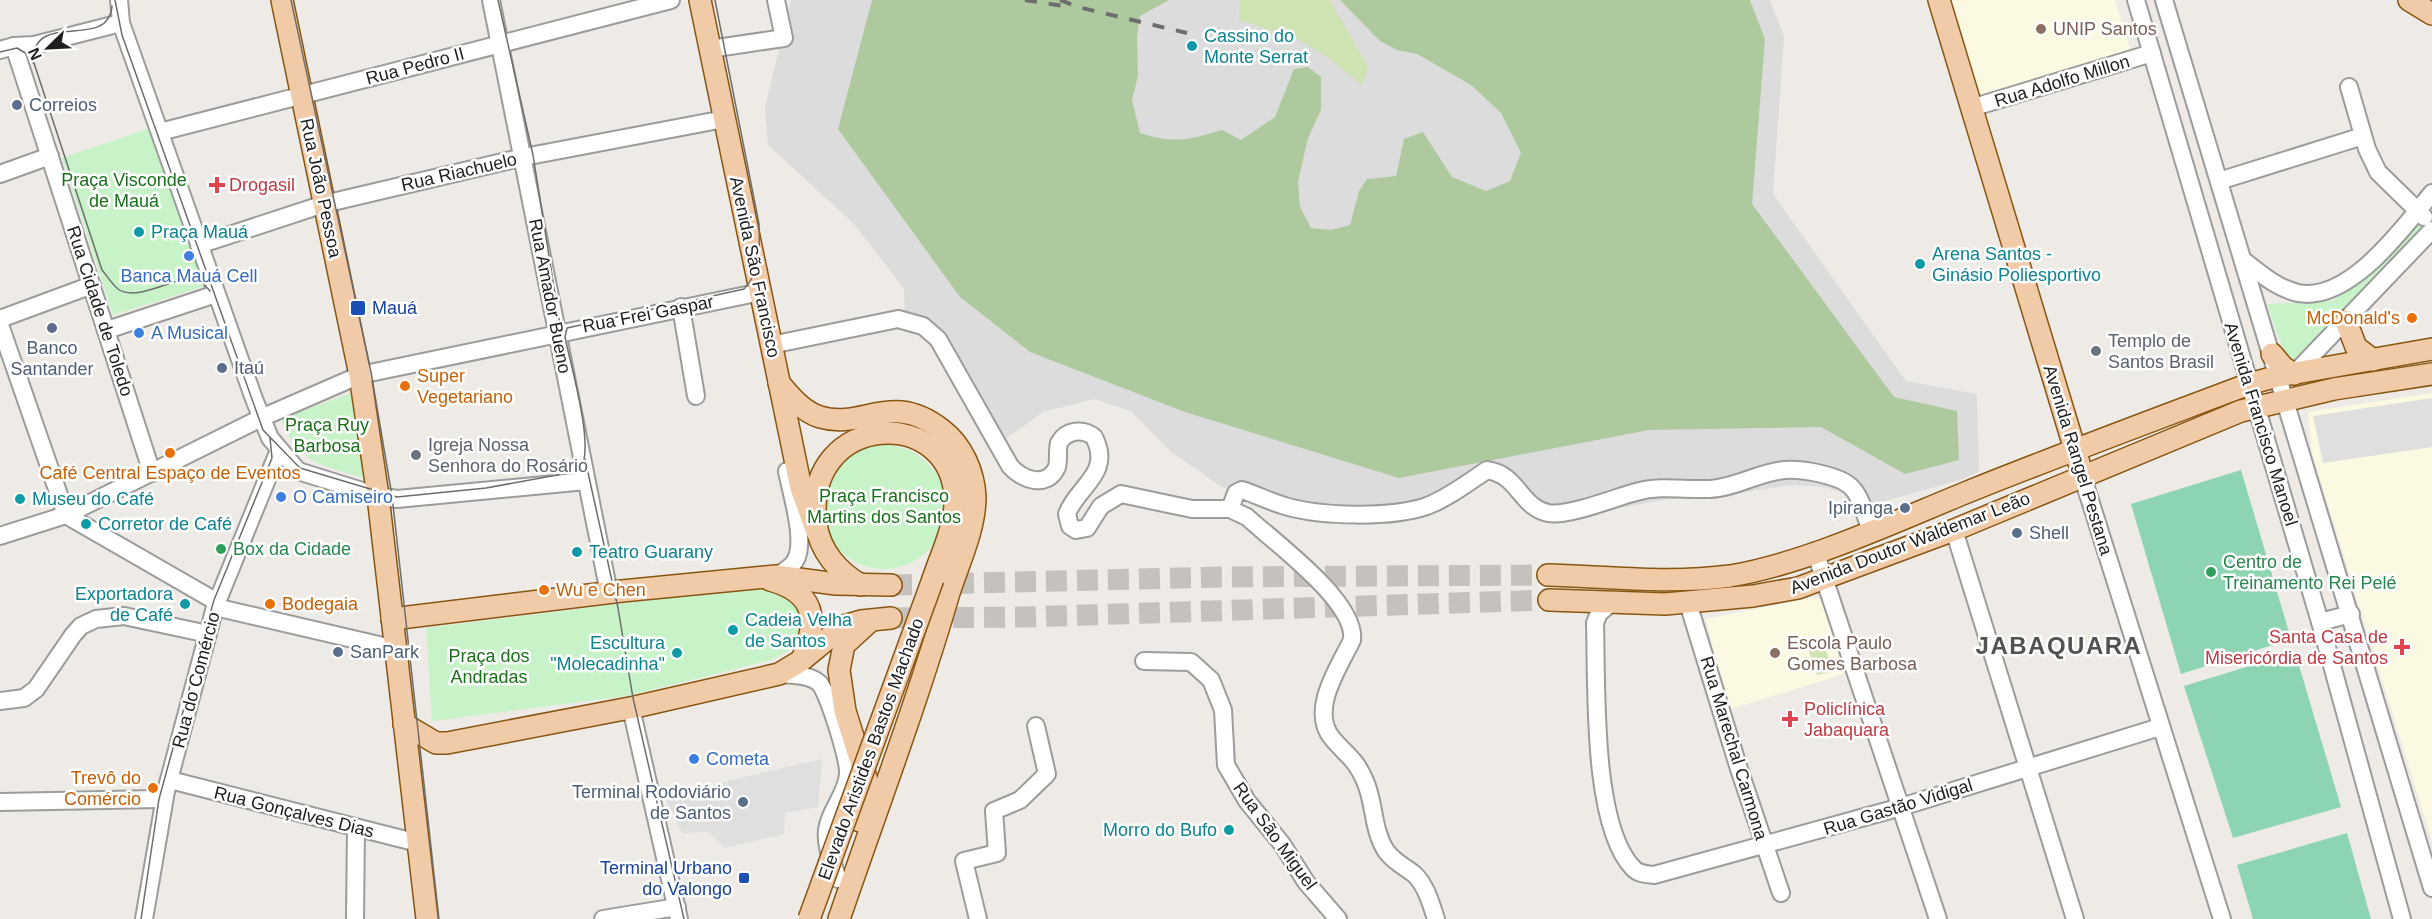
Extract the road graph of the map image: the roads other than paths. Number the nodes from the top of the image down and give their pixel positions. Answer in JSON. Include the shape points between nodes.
{"nodes":[{"id":1,"x":119,"y":0,"type":"edge"},
{"id":2,"x":282,"y":0,"type":"edge"},
{"id":3,"x":491,"y":0,"type":"edge"},
{"id":4,"x":671,"y":0,"type":"edge"},
{"id":5,"x":700,"y":0,"type":"edge"},
{"id":6,"x":776,"y":0,"type":"edge"},
{"id":7,"x":1939,"y":0,"type":"edge"},
{"id":8,"x":2136,"y":0,"type":"edge"},
{"id":9,"x":2163,"y":0,"type":"edge"},
{"id":10,"x":2409,"y":0,"type":"edge"},
{"id":11,"x":2432,"y":14,"type":"edge"},
{"id":12,"x":121,"y":23,"type":"junction"},
{"id":13,"x":500,"y":44,"type":"junction"},
{"id":14,"x":7,"y":48,"type":"edge"},
{"id":15,"x":710,"y":49,"type":"junction"},
{"id":16,"x":2152,"y":53,"type":"junction"},
{"id":17,"x":2349,"y":87,"type":"dead end"},
{"id":18,"x":302,"y":95,"type":"junction"},
{"id":19,"x":1971,"y":108,"type":"junction"},
{"id":20,"x":724,"y":119,"type":"junction"},
{"id":21,"x":160,"y":132,"type":"junction"},
{"id":22,"x":2363,"y":136,"type":"junction"},
{"id":23,"x":50,"y":156,"type":"junction"},
{"id":24,"x":524,"y":157,"type":"junction"},
{"id":25,"x":0,"y":174,"type":"edge"},
{"id":26,"x":2219,"y":181,"type":"junction"},
{"id":27,"x":2432,"y":193,"type":"edge"},
{"id":28,"x":324,"y":204,"type":"junction"},
{"id":29,"x":2417,"y":211,"type":"junction"},
{"id":30,"x":2432,"y":224,"type":"edge"},
{"id":31,"x":2432,"y":230,"type":"edge"},
{"id":32,"x":199,"y":245,"type":"junction"},
{"id":33,"x":2231,"y":261,"type":"junction"},
{"id":34,"x":92,"y":285,"type":"junction"},
{"id":35,"x":756,"y":293,"type":"junction"},
{"id":36,"x":216,"y":294,"type":"junction"},
{"id":37,"x":681,"y":307,"type":"junction"},
{"id":38,"x":0,"y":319,"type":"edge"},
{"id":39,"x":2346,"y":321,"type":"junction"},
{"id":40,"x":0,"y":325,"type":"edge"},
{"id":41,"x":107,"y":330,"type":"junction"},
{"id":42,"x":556,"y":332,"type":"junction"},
{"id":43,"x":771,"y":345,"type":"junction"},
{"id":44,"x":2432,"y":350,"type":"edge"},
{"id":45,"x":2272,"y":354,"type":"joint"},
{"id":46,"x":2373,"y":360,"type":"junction"},
{"id":47,"x":2432,"y":374,"type":"edge"},
{"id":48,"x":360,"y":375,"type":"junction"},
{"id":49,"x":779,"y":383,"type":"junction"},
{"id":50,"x":2285,"y":384,"type":"junction"},
{"id":51,"x":696,"y":396,"type":"dead end"},
{"id":52,"x":2250,"y":401,"type":"junction"},
{"id":53,"x":261,"y":418,"type":"junction"},
{"id":54,"x":279,"y":450,"type":"junction"},
{"id":55,"x":2074,"y":450,"type":"junction"},
{"id":56,"x":152,"y":473,"type":"junction"},
{"id":57,"x":2082,"y":475,"type":"junction"},
{"id":58,"x":586,"y":481,"type":"junction"},
{"id":59,"x":378,"y":496,"type":"junction"},
{"id":60,"x":1230,"y":509,"type":"junction"},
{"id":61,"x":66,"y":515,"type":"junction"},
{"id":62,"x":1954,"y":530,"type":"junction"},
{"id":63,"x":1871,"y":531,"type":"junction"},
{"id":64,"x":817,"y":532,"type":"junction"},
{"id":65,"x":0,"y":536,"type":"edge"},
{"id":66,"x":1815,"y":551,"type":"junction"},
{"id":67,"x":1548,"y":575,"type":"tunnel mouth"},
{"id":68,"x":769,"y":577,"type":"junction"},
{"id":69,"x":1826,"y":579,"type":"junction"},
{"id":70,"x":943,"y":581,"type":"junction"},
{"id":71,"x":862,"y":585,"type":"junction"},
{"id":72,"x":891,"y":585,"type":"tunnel mouth"},
{"id":73,"x":609,"y":593,"type":"junction"},
{"id":74,"x":1549,"y":600,"type":"tunnel mouth"},
{"id":75,"x":1611,"y":603,"type":"junction"},
{"id":76,"x":1688,"y":603,"type":"junction"},
{"id":77,"x":216,"y":605,"type":"junction"},
{"id":78,"x":2348,"y":614,"type":"junction"},
{"id":79,"x":392,"y":619,"type":"junction"},
{"id":80,"x":2322,"y":622,"type":"junction"},
{"id":81,"x":208,"y":634,"type":"junction"},
{"id":82,"x":396,"y":649,"type":"junction"},
{"id":83,"x":802,"y":660,"type":"junction"},
{"id":84,"x":1144,"y":661,"type":"dead end"},
{"id":85,"x":779,"y":674,"type":"junction"},
{"id":86,"x":0,"y":701,"type":"edge"},
{"id":87,"x":631,"y":708,"type":"junction"},
{"id":88,"x":404,"y":724,"type":"junction"},
{"id":89,"x":1036,"y":726,"type":"dead end"},
{"id":90,"x":2160,"y":726,"type":"junction"},
{"id":91,"x":2026,"y":768,"type":"junction"},
{"id":92,"x":168,"y":785,"type":"junction"},
{"id":93,"x":0,"y":802,"type":"edge"},
{"id":94,"x":1901,"y":807,"type":"junction"},
{"id":95,"x":356,"y":828,"type":"junction"},
{"id":96,"x":418,"y":843,"type":"junction"},
{"id":97,"x":1764,"y":846,"type":"junction"},
{"id":98,"x":838,"y":879,"type":"junction"},
{"id":99,"x":2432,"y":888,"type":"edge"},
{"id":100,"x":1781,"y":894,"type":"dead end"},
{"id":101,"x":678,"y":913,"type":"edge"},
{"id":102,"x":977,"y":915,"type":"edge"},
{"id":103,"x":144,"y":919,"type":"edge"},
{"id":104,"x":356,"y":919,"type":"edge"},
{"id":105,"x":427,"y":919,"type":"edge"},
{"id":106,"x":603,"y":919,"type":"edge"},
{"id":107,"x":809,"y":919,"type":"edge"},
{"id":108,"x":824,"y":919,"type":"edge"},
{"id":109,"x":839,"y":919,"type":"edge"},
{"id":110,"x":1338,"y":919,"type":"edge"},
{"id":111,"x":1436,"y":919,"type":"edge"},
{"id":112,"x":1938,"y":919,"type":"edge"},
{"id":113,"x":2075,"y":919,"type":"edge"},
{"id":114,"x":2222,"y":919,"type":"edge"},
{"id":115,"x":2402,"y":919,"type":"edge"}],
"edges":[{"from":1,"to":12,"type":"street"},
{"from":2,"to":18,"type":"main road","name":"Rua João Pessoa"},
{"from":3,"to":13,"type":"street","name":"Rua Amador Bueno"},
{"from":4,"to":13,"type":"street","name":"Rua Pedro II"},
{"from":5,"to":15,"type":"main road","name":"Avenida São Francisco"},
{"from":6,"to":15,"type":"street","via":[[784,38]]},
{"from":7,"to":19,"type":"main road","name":"Avenida Rangel Pestana"},
{"from":8,"to":16,"type":"street","name":"Avenida Francisco Manoel"},
{"from":9,"to":26,"type":"street","name":"Avenida Francisco Manoel"},
{"from":10,"to":11,"type":"main road"},
{"from":12,"to":14,"type":"street"},
{"from":12,"to":21,"type":"street"},
{"from":13,"to":18,"type":"street","name":"Rua Pedro II"},
{"from":13,"to":24,"type":"street","name":"Rua Amador Bueno"},
{"from":14,"to":23,"type":"street","name":"Rua Cidade de Toledo"},
{"from":15,"to":20,"type":"main road","name":"Avenida São Francisco"},
{"from":16,"to":19,"type":"street","name":"Rua Adolfo Millon"},
{"from":16,"to":33,"type":"street","name":"Avenida Francisco Manoel"},
{"from":17,"to":22,"type":"street"},
{"from":18,"to":21,"type":"street","name":"Rua Pedro II"},
{"from":18,"to":28,"type":"main road","name":"Rua João Pessoa"},
{"from":19,"to":55,"type":"main road","name":"Avenida Rangel Pestana"},
{"from":20,"to":24,"type":"street","name":"Rua Riachuelo"},
{"from":20,"to":35,"type":"main road","name":"Avenida São Francisco"},
{"from":21,"to":32,"type":"street"},
{"from":22,"to":26,"type":"street"},
{"from":22,"to":29,"type":"street","via":[[2382,178]]},
{"from":23,"to":25,"type":"street"},
{"from":23,"to":34,"type":"street","name":"Rua Cidade de Toledo"},
{"from":24,"to":28,"type":"street","name":"Rua Riachuelo"},
{"from":24,"to":42,"type":"street","name":"Rua Amador Bueno"},
{"from":26,"to":33,"type":"street","name":"Avenida Francisco Manoel"},
{"from":27,"to":29,"type":"street"},
{"from":28,"to":32,"type":"street","name":"Rua Riachuelo"},
{"from":28,"to":48,"type":"main road","name":"Rua João Pessoa"},
{"from":29,"to":30,"type":"street"},
{"from":29,"to":33,"type":"street","via":[[2360,273],[2334,288],[2298,293]]},
{"from":31,"to":39,"type":"street"},
{"from":32,"to":36,"type":"street"},
{"from":33,"to":45,"type":"street","name":"Avenida Francisco Manoel"},
{"from":33,"to":52,"type":"street","name":"Avenida Francisco Manoel"},
{"from":34,"to":38,"type":"street"},
{"from":34,"to":41,"type":"street","name":"Rua Cidade de Toledo"},
{"from":35,"to":37,"type":"street","name":"Rua Frei Gaspar"},
{"from":35,"to":43,"type":"main road","name":"Avenida São Francisco"},
{"from":35,"to":68,"type":"street","name":"Avenida São Francisco","via":[[799,536],[796,560]]},
{"from":36,"to":41,"type":"street"},
{"from":36,"to":53,"type":"street"},
{"from":37,"to":42,"type":"street","name":"Rua Frei Gaspar"},
{"from":37,"to":51,"type":"street"},
{"from":39,"to":46,"type":"main road","via":[[2356,346]]},
{"from":39,"to":50,"type":"street"},
{"from":40,"to":61,"type":"street"},
{"from":41,"to":56,"type":"street","name":"Rua Cidade de Toledo"},
{"from":42,"to":48,"type":"street","name":"Rua Frei Gaspar"},
{"from":42,"to":58,"type":"street","name":"Rua Amador Bueno"},
{"from":43,"to":49,"type":"main road","name":"Avenida São Francisco"},
{"from":43,"to":60,"type":"street","via":[[898,319],[923,326],[933,333],[1010,466],[1022,478],[1038,481],[1051,474],[1057,465],[1059,443],[1068,434],[1082,432],[1094,437],[1099,460],[1090,484],[1069,510],[1068,519],[1074,529],[1087,528],[1101,506],[1121,494],[1192,509]]},
{"from":44,"to":46,"type":"main road"},
{"from":45,"to":50,"type":"main road","via":[[2283,368]]},
{"from":46,"to":50,"type":"main road"},
{"from":47,"to":50,"type":"main road"},
{"from":48,"to":53,"type":"street"},
{"from":48,"to":59,"type":"main road"},
{"from":49,"to":64,"type":"main road","name":"Avenida São Francisco","via":[[801,488]]},
{"from":49,"to":70,"type":"main road","via":[[802,407],[820,417],[842,419],[897,411],[926,420],[949,436],[967,462],[975,496],[972,519]]},
{"from":50,"to":52,"type":"main road"},
{"from":50,"to":78,"type":"street","name":"Avenida Francisco Manoel"},
{"from":52,"to":55,"type":"main road","name":"Avenida Doutor Waldemar Leão"},
{"from":52,"to":57,"type":"main road","name":"Avenida Doutor Waldemar Leão"},
{"from":52,"to":80,"type":"street","name":"Avenida Francisco Manoel"},
{"from":53,"to":54,"type":"street"},
{"from":53,"to":56,"type":"street"},
{"from":54,"to":59,"type":"street","via":[[298,471]]},
{"from":54,"to":77,"type":"street","name":"Rua do Comércio"},
{"from":55,"to":57,"type":"main road","name":"Avenida Rangel Pestana"},
{"from":55,"to":63,"type":"main road","name":"Avenida Doutor Waldemar Leão"},
{"from":56,"to":61,"type":"street"},
{"from":57,"to":62,"type":"main road","name":"Avenida Doutor Waldemar Leão"},
{"from":57,"to":90,"type":"street","name":"Avenida Rangel Pestana"},
{"from":58,"to":59,"type":"street","via":[[397,500]]},
{"from":58,"to":73,"type":"street","name":"Rua Amador Bueno"},
{"from":59,"to":79,"type":"main road"},
{"from":60,"to":63,"type":"street","via":[[1236,493],[1242,490],[1286,506],[1318,512],[1351,514],[1415,509],[1430,505],[1487,470],[1502,472],[1529,504],[1549,513],[1671,486],[1710,489],[1785,470],[1845,481],[1855,490]]},
{"from":60,"to":111,"type":"street","via":[[1247,517],[1335,598],[1347,618],[1353,630],[1352,640],[1325,698],[1323,717],[1330,735],[1356,760],[1367,783],[1375,826],[1386,850],[1415,875]]},
{"from":61,"to":65,"type":"street"},
{"from":61,"to":77,"type":"street"},
{"from":62,"to":69,"type":"main road","name":"Avenida Doutor Waldemar Leão"},
{"from":62,"to":91,"type":"street"},
{"from":63,"to":66,"type":"main road","name":"Avenida Doutor Waldemar Leão"},
{"from":64,"to":70,"type":"main road","via":[[817,490],[831,460],[858,438],[884,432],[909,435],[938,456],[954,490]]},
{"from":64,"to":71,"type":"main road","via":[[835,565]]},
{"from":66,"to":67,"type":"main road","name":"Avenida Doutor Waldemar Leão","via":[[1732,575],[1690,580]]},
{"from":66,"to":69,"type":"street"},
{"from":68,"to":71,"type":"main road"},
{"from":68,"to":73,"type":"main road"},
{"from":68,"to":83,"type":"main road","via":[[794,589],[808,605],[812,626]]},
{"from":69,"to":76,"type":"main road","name":"Avenida Doutor Waldemar Leão","via":[[1766,594]]},
{"from":69,"to":94,"type":"street"},
{"from":70,"to":107,"type":"main road","name":"Elevado Aristides Bastos Machado","bridge":true},
{"from":70,"to":109,"type":"main road","via":[[932,651]]},
{"from":71,"to":72,"type":"main road"},
{"from":73,"to":79,"type":"main road"},
{"from":74,"to":75,"type":"main road","name":"Avenida Doutor Waldemar Leão"},
{"from":75,"to":76,"type":"main road","name":"Avenida Doutor Waldemar Leão"},
{"from":75,"to":97,"type":"street","name":"Rua Gastão Vidigal","via":[[1595,623],[1600,779],[1624,855],[1634,870],[1654,875]]},
{"from":76,"to":97,"type":"street","name":"Rua Marechal Carmona"},
{"from":77,"to":81,"type":"street","name":"Rua do Comércio"},
{"from":77,"to":82,"type":"street"},
{"from":78,"to":80,"type":"street"},
{"from":78,"to":99,"type":"street","name":"Avenida Francisco Manoel"},
{"from":79,"to":82,"type":"main road"},
{"from":80,"to":115,"type":"street","name":"Avenida Francisco Manoel"},
{"from":81,"to":86,"type":"street","via":[[124,616],[96,620],[81,626],[36,690],[24,698]]},
{"from":81,"to":92,"type":"street","name":"Rua do Comércio"},
{"from":82,"to":88,"type":"main road"},
{"from":83,"to":85,"type":"main road"},
{"from":83,"to":98,"type":"main road","via":[[838,628],[883,619],[864,625],[848,640],[839,661],[843,702],[868,791]]},
{"from":84,"to":110,"type":"street","name":"Rua São Miguel","via":[[1191,662],[1211,680],[1223,710],[1226,765],[1247,801]]},
{"from":85,"to":87,"type":"main road"},
{"from":85,"to":98,"type":"street","via":[[816,680],[826,696],[848,775],[827,829]]},
{"from":87,"to":88,"type":"main road","via":[[447,743],[436,743]]},
{"from":87,"to":101,"type":"street"},
{"from":88,"to":96,"type":"main road"},
{"from":89,"to":102,"type":"street","via":[[1047,774],[1020,800],[994,811],[997,853],[964,861]]},
{"from":90,"to":91,"type":"street","name":"Rua Gastão Vidigal"},
{"from":90,"to":114,"type":"street","name":"Avenida Rangel Pestana"},
{"from":91,"to":94,"type":"street","name":"Rua Gastão Vidigal"},
{"from":91,"to":113,"type":"street"},
{"from":92,"to":93,"type":"street","via":[[159,799]]},
{"from":92,"to":95,"type":"street","name":"Rua Gonçalves Dias"},
{"from":92,"to":103,"type":"street","name":"Rua do Comércio"},
{"from":94,"to":97,"type":"street","name":"Rua Gastão Vidigal"},
{"from":94,"to":112,"type":"street"},
{"from":95,"to":96,"type":"street","name":"Rua Gonçalves Dias"},
{"from":95,"to":104,"type":"street"},
{"from":96,"to":105,"type":"main road"},
{"from":97,"to":100,"type":"street","name":"Rua Marechal Carmona"},
{"from":98,"to":108,"type":"main road"},
{"from":101,"to":106,"type":"street"}]}
